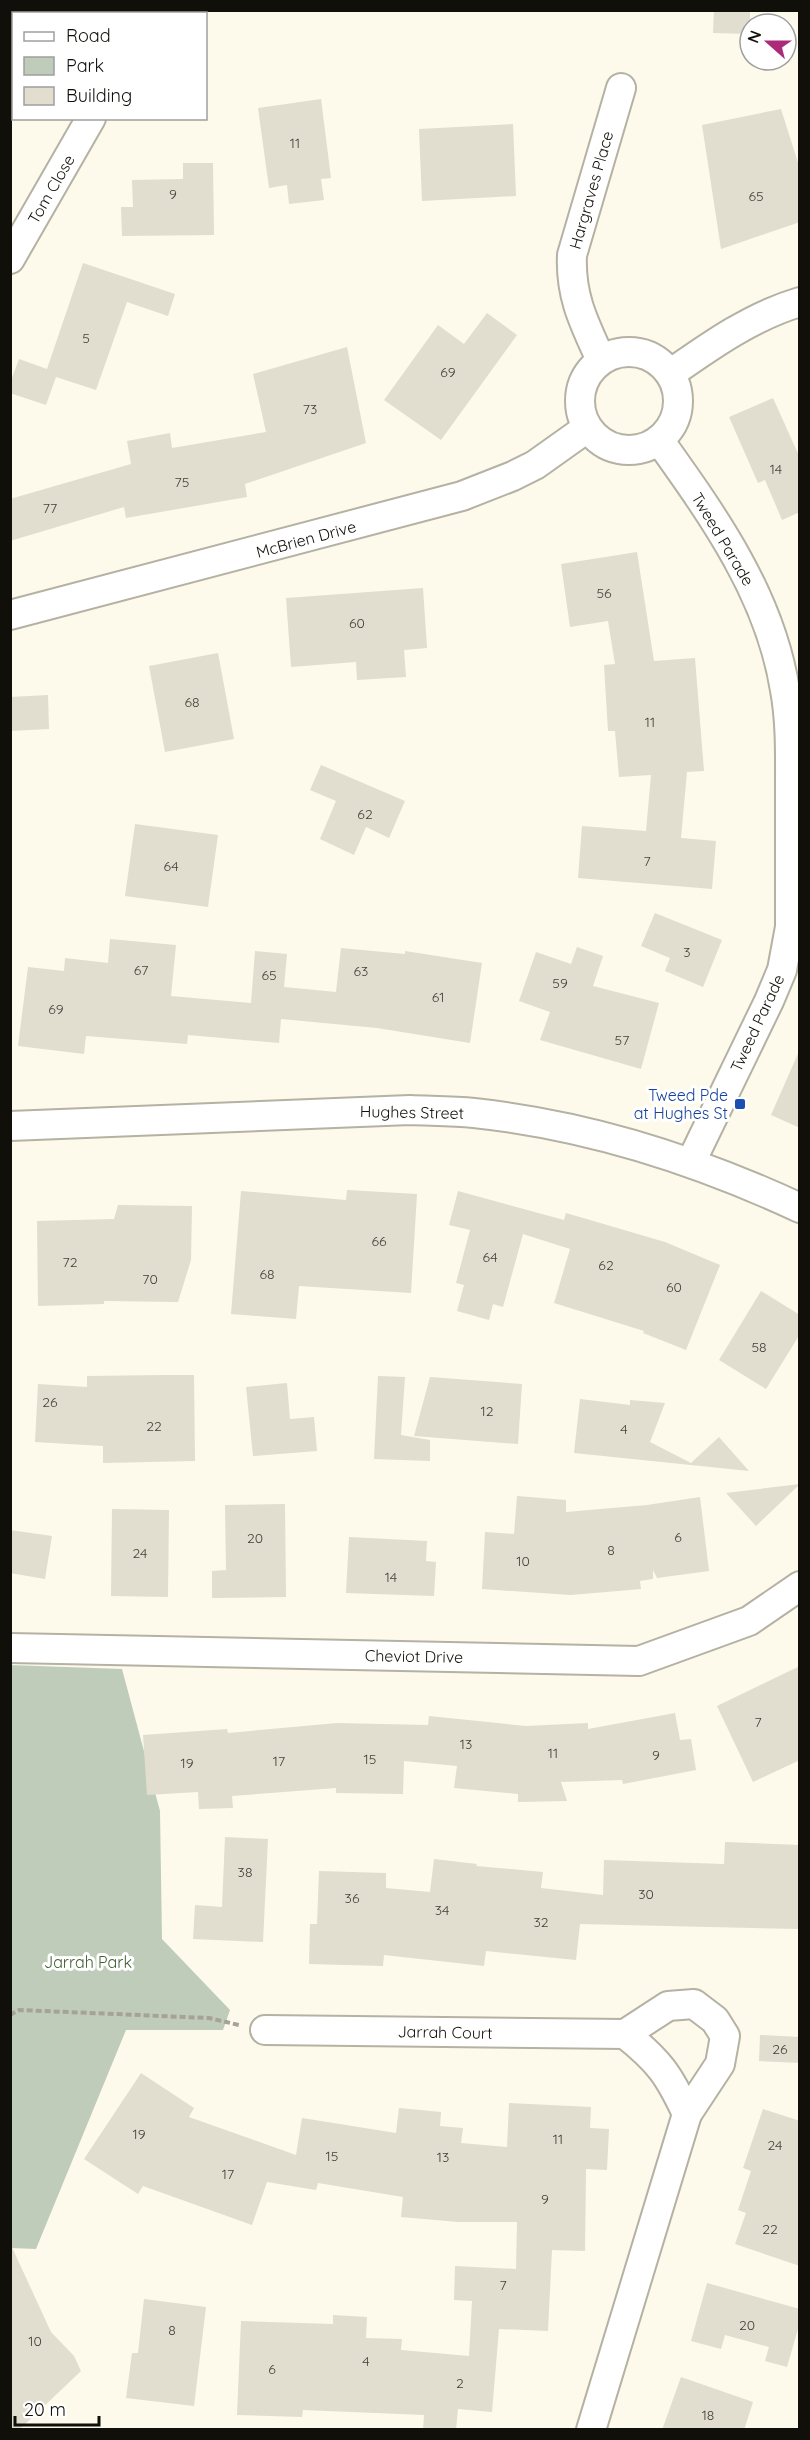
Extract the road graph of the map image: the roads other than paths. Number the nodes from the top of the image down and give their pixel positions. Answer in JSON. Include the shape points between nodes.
{"nodes":[{"id":1,"x":621,"y":88,"type":"dead end"},
{"id":2,"x":90,"y":120,"type":"edge"},
{"id":3,"x":10,"y":259,"type":"edge"},
{"id":4,"x":800,"y":302,"type":"edge"},
{"id":5,"x":601,"y":360,"type":"junction"},
{"id":6,"x":670,"y":374,"type":"junction"},
{"id":7,"x":587,"y":428,"type":"junction"},
{"id":8,"x":659,"y":440,"type":"junction"},
{"id":9,"x":10,"y":615,"type":"edge"},
{"id":10,"x":10,"y":1126,"type":"edge"},
{"id":11,"x":691,"y":1162,"type":"junction"},
{"id":12,"x":800,"y":1208,"type":"edge"},
{"id":13,"x":800,"y":1586,"type":"edge"},
{"id":14,"x":10,"y":1648,"type":"edge"},
{"id":15,"x":265,"y":2030,"type":"road end"},
{"id":16,"x":625,"y":2034,"type":"junction"},
{"id":17,"x":687,"y":2114,"type":"junction"},
{"id":18,"x":591,"y":2430,"type":"edge"}],
"edges":[{"from":1,"to":5,"type":"street","name":"Hargraves Place","via":[[572,255],[578,310]]},
{"from":2,"to":3,"type":"street","name":"Tom Close"},
{"from":4,"to":6,"type":"street","via":[[753,321]]},
{"from":5,"to":6,"type":"street","via":[[622,351],[644,353]]},
{"from":5,"to":7,"type":"street","via":[[586,376],[579,397]]},
{"from":6,"to":8,"type":"street","via":[[677,391],[678,410],[671,427]]},
{"from":7,"to":8,"type":"street","via":[[601,442],[620,450],[640,449]]},
{"from":7,"to":9,"type":"street","name":"McBrien Drive","via":[[535,465],[462,496]]},
{"from":8,"to":11,"type":"street","name":"Tweed Parade","via":[[740,560],[765,614],[785,690],[790,737],[787,950],[769,1001]]},
{"from":10,"to":11,"type":"street","name":"Hughes Street","via":[[410,1110],[536,1122],[644,1146]]},
{"from":11,"to":12,"type":"street","name":"Hughes Street"},
{"from":13,"to":14,"type":"street","name":"Cheviot Drive","via":[[749,1621],[639,1661]]},
{"from":15,"to":16,"type":"street","name":"Jarrah Court"},
{"from":16,"to":17,"type":"street","via":[[649,2053],[671,2080]]},
{"from":16,"to":17,"type":"street","via":[[668,2006],[694,2004],[715,2020],[725,2036],[720,2064]]},
{"from":17,"to":18,"type":"street"}]}
